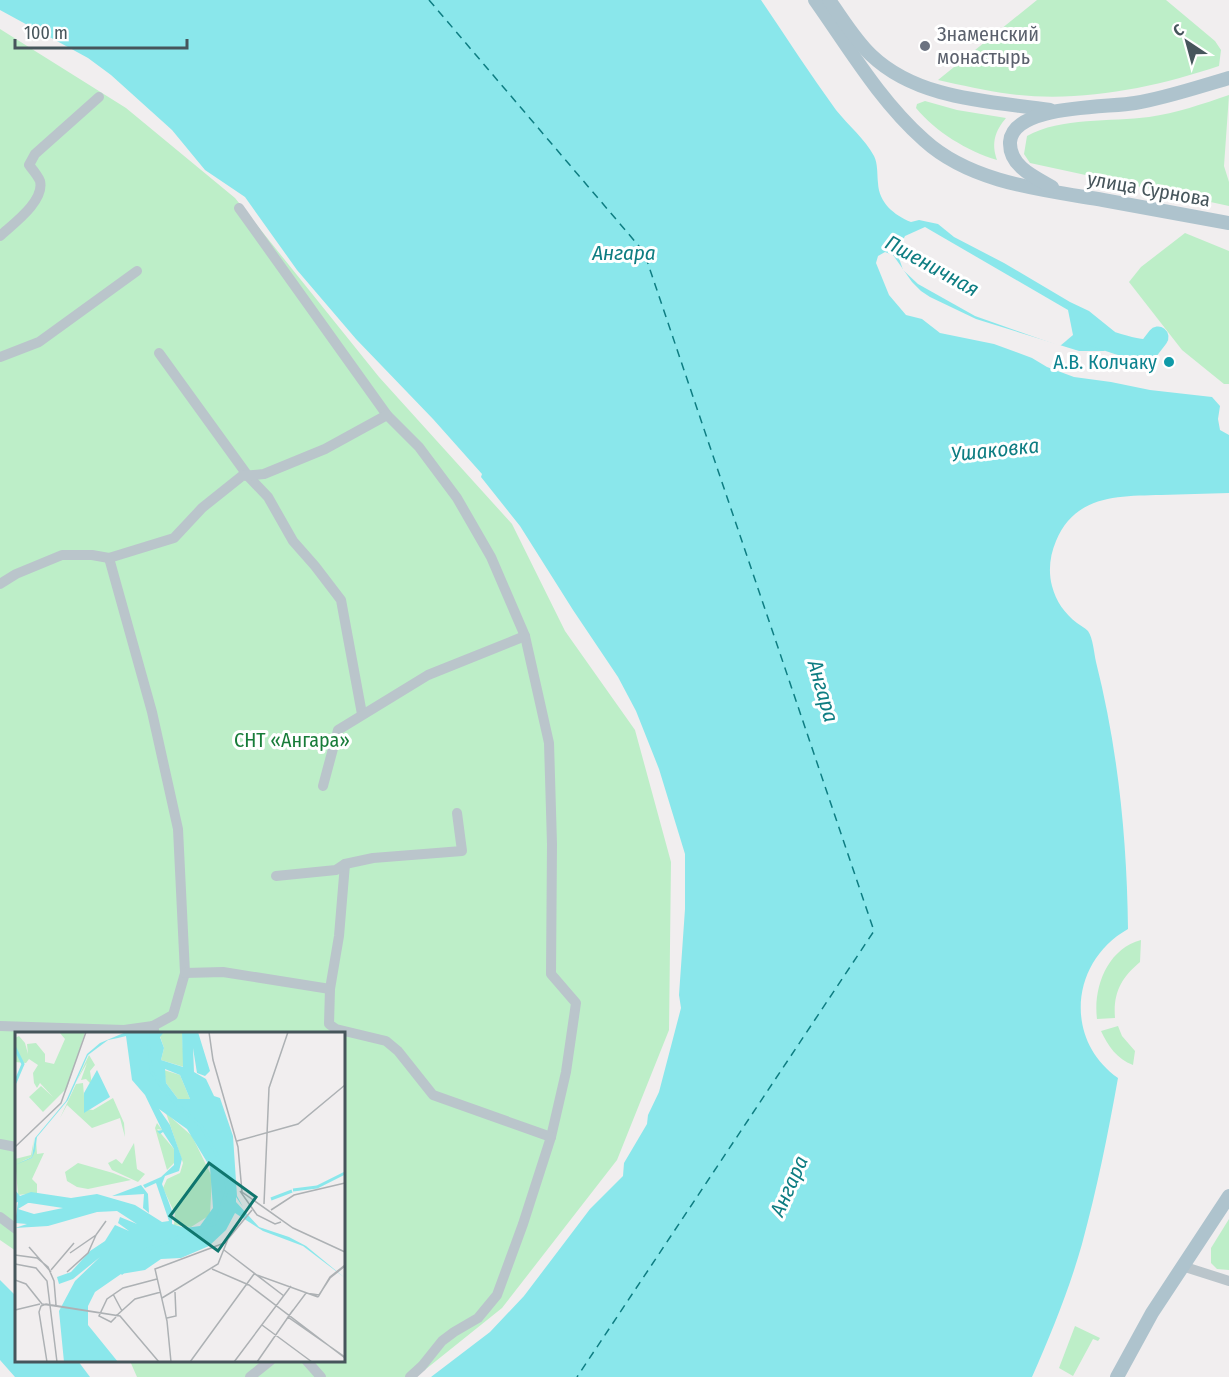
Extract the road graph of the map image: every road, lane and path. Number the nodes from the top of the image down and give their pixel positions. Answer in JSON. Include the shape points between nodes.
{"nodes":[{"id":1,"x":815,"y":0,"type":"edge"},
{"id":2,"x":829,"y":0,"type":"edge"},
{"id":3,"x":1229,"y":78,"type":"edge"},
{"id":4,"x":99,"y":97,"type":"dead end"},
{"id":5,"x":1058,"y":111,"type":"junction"},
{"id":6,"x":1063,"y":193,"type":"junction"},
{"id":7,"x":239,"y":208,"type":"dead end"},
{"id":8,"x":1229,"y":223,"type":"edge"},
{"id":9,"x":0,"y":236,"type":"edge"},
{"id":10,"x":137,"y":271,"type":"dead end"},
{"id":11,"x":159,"y":353,"type":"dead end"},
{"id":12,"x":0,"y":357,"type":"edge"},
{"id":13,"x":387,"y":415,"type":"junction"},
{"id":14,"x":248,"y":476,"type":"junction"},
{"id":15,"x":109,"y":558,"type":"junction"},
{"id":16,"x":0,"y":584,"type":"edge"},
{"id":17,"x":525,"y":636,"type":"junction"},
{"id":18,"x":362,"y":714,"type":"junction"},
{"id":19,"x":323,"y":786,"type":"dead end"},
{"id":20,"x":457,"y":813,"type":"dead end"},
{"id":21,"x":345,"y":864,"type":"junction"},
{"id":22,"x":276,"y":876,"type":"dead end"},
{"id":23,"x":185,"y":973,"type":"junction"},
{"id":24,"x":330,"y":989,"type":"junction"},
{"id":25,"x":0,"y":1026,"type":"edge"},
{"id":26,"x":154,"y":1030,"type":"edge"},
{"id":27,"x":551,"y":1137,"type":"junction"},
{"id":28,"x":0,"y":1144,"type":"edge"},
{"id":29,"x":15,"y":1147,"type":"edge"},
{"id":30,"x":1229,"y":1196,"type":"edge"},
{"id":31,"x":0,"y":1217,"type":"edge"},
{"id":32,"x":15,"y":1228,"type":"edge"},
{"id":33,"x":1182,"y":1266,"type":"junction"},
{"id":34,"x":1229,"y":1281,"type":"edge"},
{"id":35,"x":269,"y":1362,"type":"edge"},
{"id":36,"x":308,"y":1362,"type":"edge"},
{"id":37,"x":250,"y":1377,"type":"edge"},
{"id":38,"x":321,"y":1377,"type":"edge"},
{"id":39,"x":410,"y":1377,"type":"edge"},
{"id":40,"x":1117,"y":1377,"type":"edge"}],
"edges":[{"from":1,"to":6,"type":"main road","name":"улица Сурнова","via":[[882,94],[933,147],[981,174]]},
{"from":2,"to":5,"type":"main road","via":[[870,54],[901,76],[950,95]]},
{"from":3,"to":5,"type":"main road","via":[[1136,103]]},
{"from":4,"to":9,"type":"street","via":[[35,154],[29,165],[40,180],[41,192]]},
{"from":5,"to":6,"type":"main road","via":[[1019,125],[1012,134],[1011,148],[1023,169]]},
{"from":6,"to":8,"type":"main road","name":"улица Сурнова"},
{"from":7,"to":13,"type":"street"},
{"from":10,"to":12,"type":"street","via":[[39,342]]},
{"from":11,"to":14,"type":"street"},
{"from":13,"to":14,"type":"street","via":[[325,449],[264,474]]},
{"from":13,"to":17,"type":"street","via":[[419,447],[458,498],[491,557]]},
{"from":14,"to":15,"type":"street","via":[[242,476],[202,508],[174,538]]},
{"from":14,"to":18,"type":"street","via":[[268,497],[293,541],[341,600]]},
{"from":15,"to":16,"type":"street","via":[[62,555]]},
{"from":15,"to":23,"type":"street","via":[[152,712],[178,829]]},
{"from":17,"to":18,"type":"street","via":[[428,675]]},
{"from":17,"to":27,"type":"street","via":[[549,742],[551,974],[576,1003],[567,1072]]},
{"from":18,"to":19,"type":"street","via":[[338,730]]},
{"from":20,"to":21,"type":"street","via":[[462,851]]},
{"from":21,"to":22,"type":"street","via":[[336,870]]},
{"from":21,"to":24,"type":"street"},
{"from":23,"to":24,"type":"street","via":[[223,972]]},
{"from":23,"to":26,"type":"street","via":[[173,1015]]},
{"from":24,"to":27,"type":"street","via":[[330,1024],[336,1029],[386,1041],[433,1095]]},
{"from":25,"to":26,"type":"street"},
{"from":27,"to":39,"type":"street","via":[[497,1295],[477,1318],[442,1341]]},
{"from":28,"to":29,"type":"street"},
{"from":30,"to":33,"type":"main road"},
{"from":31,"to":32,"type":"street"},
{"from":33,"to":34,"type":"street"},
{"from":33,"to":40,"type":"main road"},
{"from":35,"to":37,"type":"street"},
{"from":36,"to":38,"type":"street"}]}
